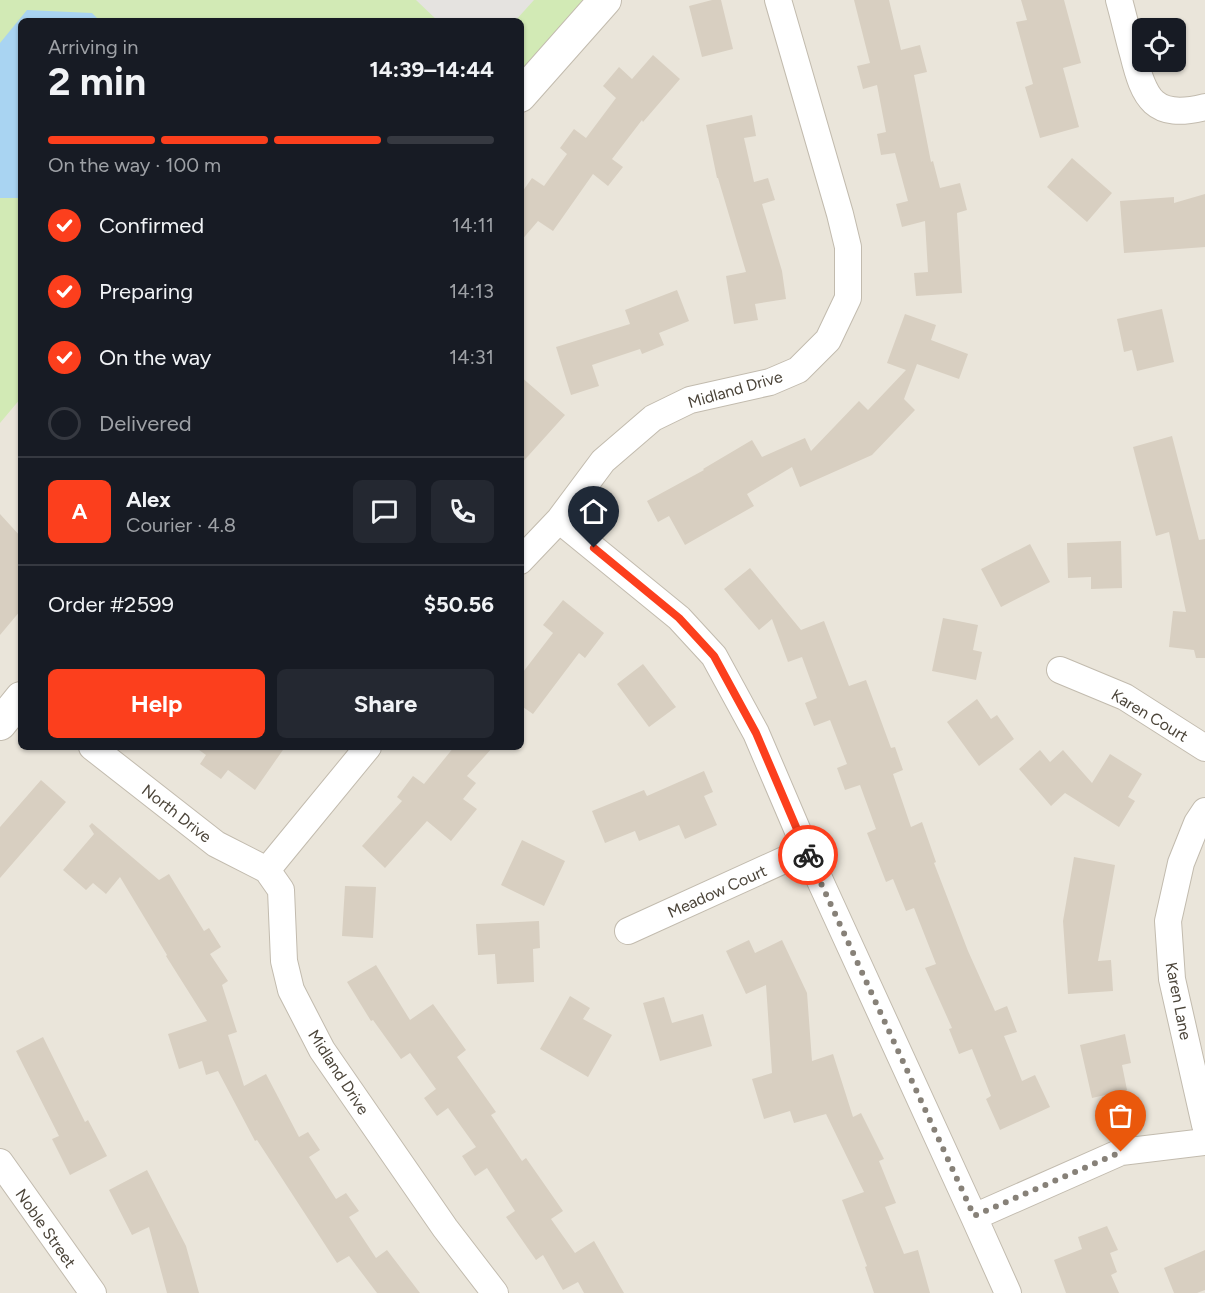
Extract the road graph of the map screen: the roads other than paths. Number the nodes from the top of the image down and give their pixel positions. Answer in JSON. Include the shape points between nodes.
{"nodes":[{"id":1,"x":605,"y":0,"type":"edge"},
{"id":2,"x":778,"y":0,"type":"edge"},
{"id":3,"x":1119,"y":0,"type":"edge"},
{"id":4,"x":524,"y":91,"type":"edge"},
{"id":5,"x":1205,"y":107,"type":"edge"},
{"id":6,"x":560,"y":520,"type":"junction"},
{"id":7,"x":524,"y":557,"type":"edge"},
{"id":8,"x":1060,"y":670,"type":"dead end"},
{"id":9,"x":1205,"y":748,"type":"edge"},
{"id":10,"x":96,"y":750,"type":"edge"},
{"id":11,"x":366,"y":750,"type":"edge"},
{"id":12,"x":1205,"y":811,"type":"edge"},
{"id":13,"x":806,"y":850,"type":"junction"},
{"id":14,"x":267,"y":870,"type":"junction"},
{"id":15,"x":628,"y":931,"type":"dead end"},
{"id":16,"x":1205,"y":1125,"type":"edge"},
{"id":17,"x":1205,"y":1142,"type":"edge"},
{"id":18,"x":0,"y":1162,"type":"edge"},
{"id":19,"x":974,"y":1216,"type":"junction"},
{"id":20,"x":93,"y":1293,"type":"edge"},
{"id":21,"x":495,"y":1293,"type":"edge"},
{"id":22,"x":1008,"y":1293,"type":"edge"}],
"edges":[{"from":1,"to":4,"type":"street"},
{"from":2,"to":6,"type":"street","name":"Midland Drive","via":[[846,236],[848,298],[828,340],[798,370],[770,382],[690,400],[653,418],[603,461]]},
{"from":3,"to":5,"type":"street","via":[[1147,95],[1170,111]]},
{"from":6,"to":7,"type":"street","name":"Midland Drive"},
{"from":6,"to":13,"type":"street","via":[[679,618],[714,656],[756,733]]},
{"from":8,"to":9,"type":"street","name":"Karen Court","via":[[1125,697]]},
{"from":10,"to":14,"type":"street","name":"North Drive","via":[[216,844]]},
{"from":11,"to":14,"type":"street"},
{"from":12,"to":16,"type":"street","name":"Karen Lane","via":[[1180,863],[1168,921],[1172,979]]},
{"from":13,"to":15,"type":"street","name":"Meadow Court"},
{"from":13,"to":19,"type":"street"},
{"from":14,"to":21,"type":"street","name":"Midland Drive","via":[[280,890],[284,961],[291,990],[322,1050]]},
{"from":17,"to":19,"type":"street","via":[[1121,1152]]},
{"from":18,"to":20,"type":"street","name":"Noble Street"},
{"from":19,"to":22,"type":"street"}]}
